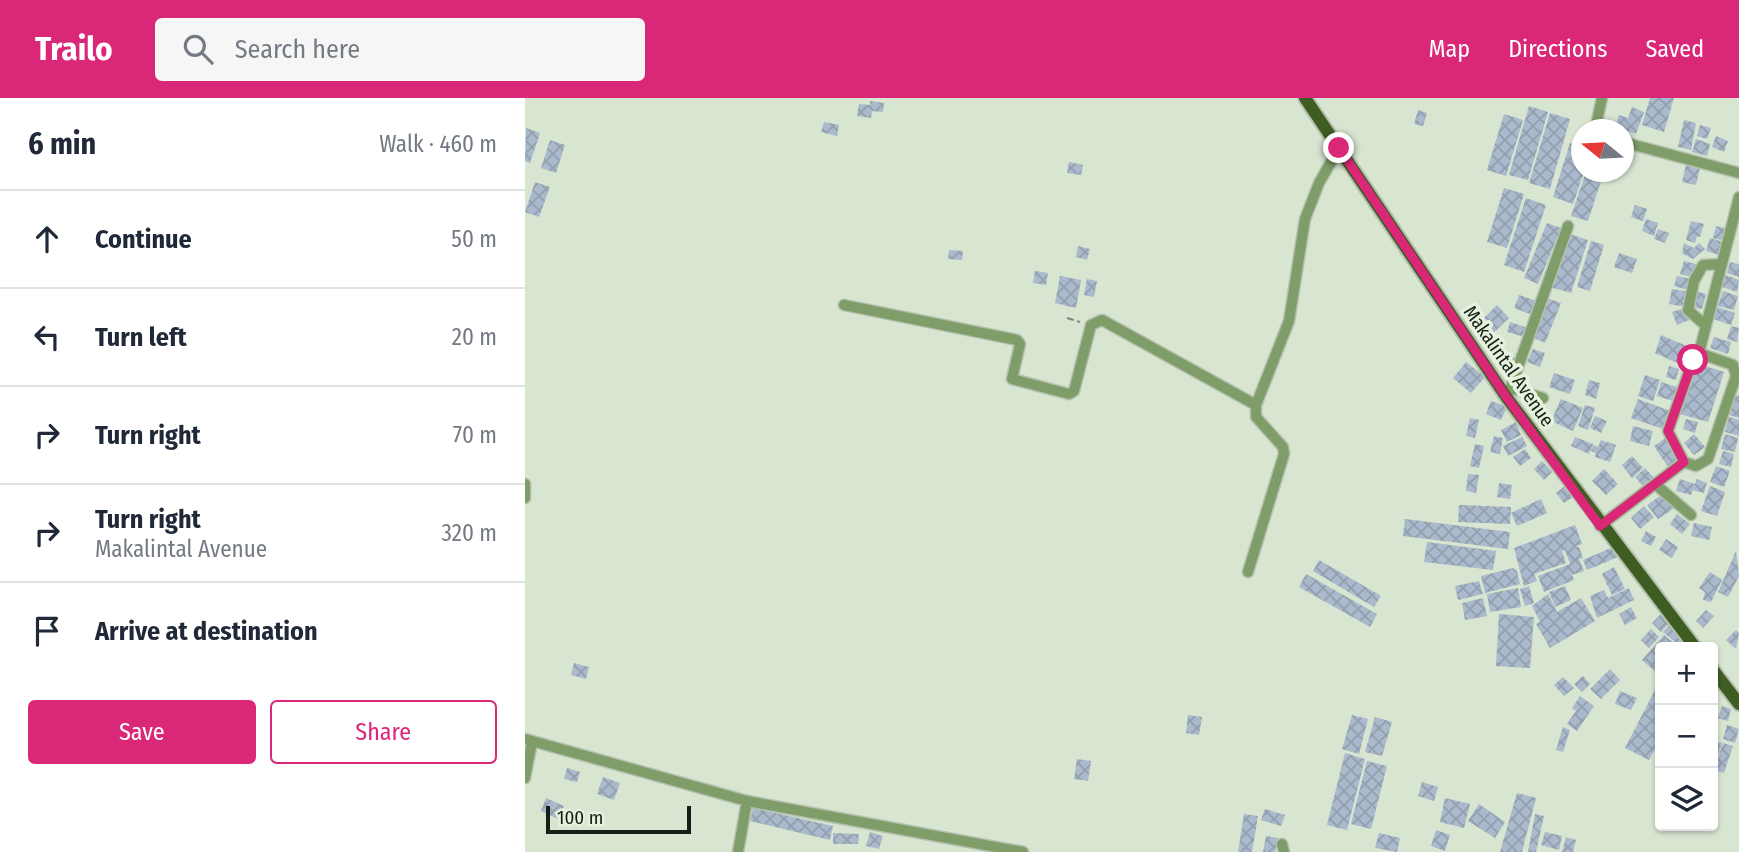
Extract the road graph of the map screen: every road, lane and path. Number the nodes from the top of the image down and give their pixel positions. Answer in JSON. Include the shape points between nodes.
{"nodes":[{"id":1,"x":1305,"y":98,"type":"edge"},
{"id":2,"x":1602,"y":98,"type":"edge"},
{"id":3,"x":1597,"y":119,"type":"edge"},
{"id":4,"x":1634,"y":145,"type":"edge"},
{"id":5,"x":1339,"y":148,"type":"junction"},
{"id":6,"x":1739,"y":173,"type":"edge"},
{"id":7,"x":1739,"y":197,"type":"edge"},
{"id":8,"x":1568,"y":226,"type":"dead end"},
{"id":9,"x":1722,"y":264,"type":"junction"},
{"id":10,"x":845,"y":305,"type":"dead end"},
{"id":11,"x":1067,"y":318,"type":"dead end"},
{"id":12,"x":1091,"y":325,"type":"junction"},
{"id":13,"x":1706,"y":326,"type":"junction"},
{"id":14,"x":1699,"y":353,"type":"junction"},
{"id":15,"x":1736,"y":362,"type":"edge"},
{"id":16,"x":1509,"y":393,"type":"junction"},
{"id":17,"x":1543,"y":398,"type":"dead end"},
{"id":18,"x":1256,"y":405,"type":"junction"},
{"id":19,"x":1684,"y":462,"type":"junction"},
{"id":20,"x":525,"y":484,"type":"edge"},
{"id":21,"x":1655,"y":484,"type":"junction"},
{"id":22,"x":525,"y":498,"type":"edge"},
{"id":23,"x":1691,"y":515,"type":"dead end"},
{"id":24,"x":1600,"y":526,"type":"junction"},
{"id":25,"x":1248,"y":572,"type":"dead end"},
{"id":26,"x":1691,"y":642,"type":"edge"},
{"id":27,"x":1718,"y":677,"type":"edge"},
{"id":28,"x":1739,"y":704,"type":"edge"},
{"id":29,"x":529,"y":740,"type":"edge"},
{"id":30,"x":525,"y":778,"type":"edge"},
{"id":31,"x":747,"y":802,"type":"junction"},
{"id":32,"x":738,"y":852,"type":"edge"},
{"id":33,"x":1023,"y":852,"type":"edge"}],
"edges":[{"from":1,"to":5,"type":"main road","name":"Makalintal Avenue"},
{"from":2,"to":3,"type":"street"},
{"from":4,"to":6,"type":"street"},
{"from":5,"to":16,"type":"main road","name":"Makalintal Avenue"},
{"from":5,"to":18,"type":"street","via":[[1305,219],[1289,321]]},
{"from":7,"to":9,"type":"street"},
{"from":8,"to":16,"type":"street"},
{"from":9,"to":13,"type":"street"},
{"from":9,"to":13,"type":"street","via":[[1703,265],[1694,281],[1688,310]]},
{"from":10,"to":12,"type":"street","via":[[1017,340],[1020,344],[1011,379],[1069,394],[1074,391]]},
{"from":11,"to":12,"type":"path"},
{"from":12,"to":18,"type":"street","via":[[1102,320]]},
{"from":13,"to":14,"type":"street"},
{"from":14,"to":15,"type":"street"},
{"from":14,"to":19,"type":"street","via":[[1668,431]]},
{"from":15,"to":19,"type":"street","via":[[1736,376],[1708,459],[1696,466]]},
{"from":16,"to":17,"type":"street"},
{"from":16,"to":24,"type":"main road","name":"Makalintal Avenue"},
{"from":18,"to":25,"type":"street","via":[[1256,417],[1283,447],[1283,454]]},
{"from":19,"to":21,"type":"street"},
{"from":20,"to":22,"type":"street"},
{"from":21,"to":23,"type":"street"},
{"from":21,"to":24,"type":"street"},
{"from":24,"to":26,"type":"main road","name":"Makalintal Avenue"},
{"from":27,"to":28,"type":"main road"},
{"from":29,"to":30,"type":"street"},
{"from":29,"to":31,"type":"street"},
{"from":31,"to":32,"type":"street"},
{"from":31,"to":33,"type":"street"}]}
